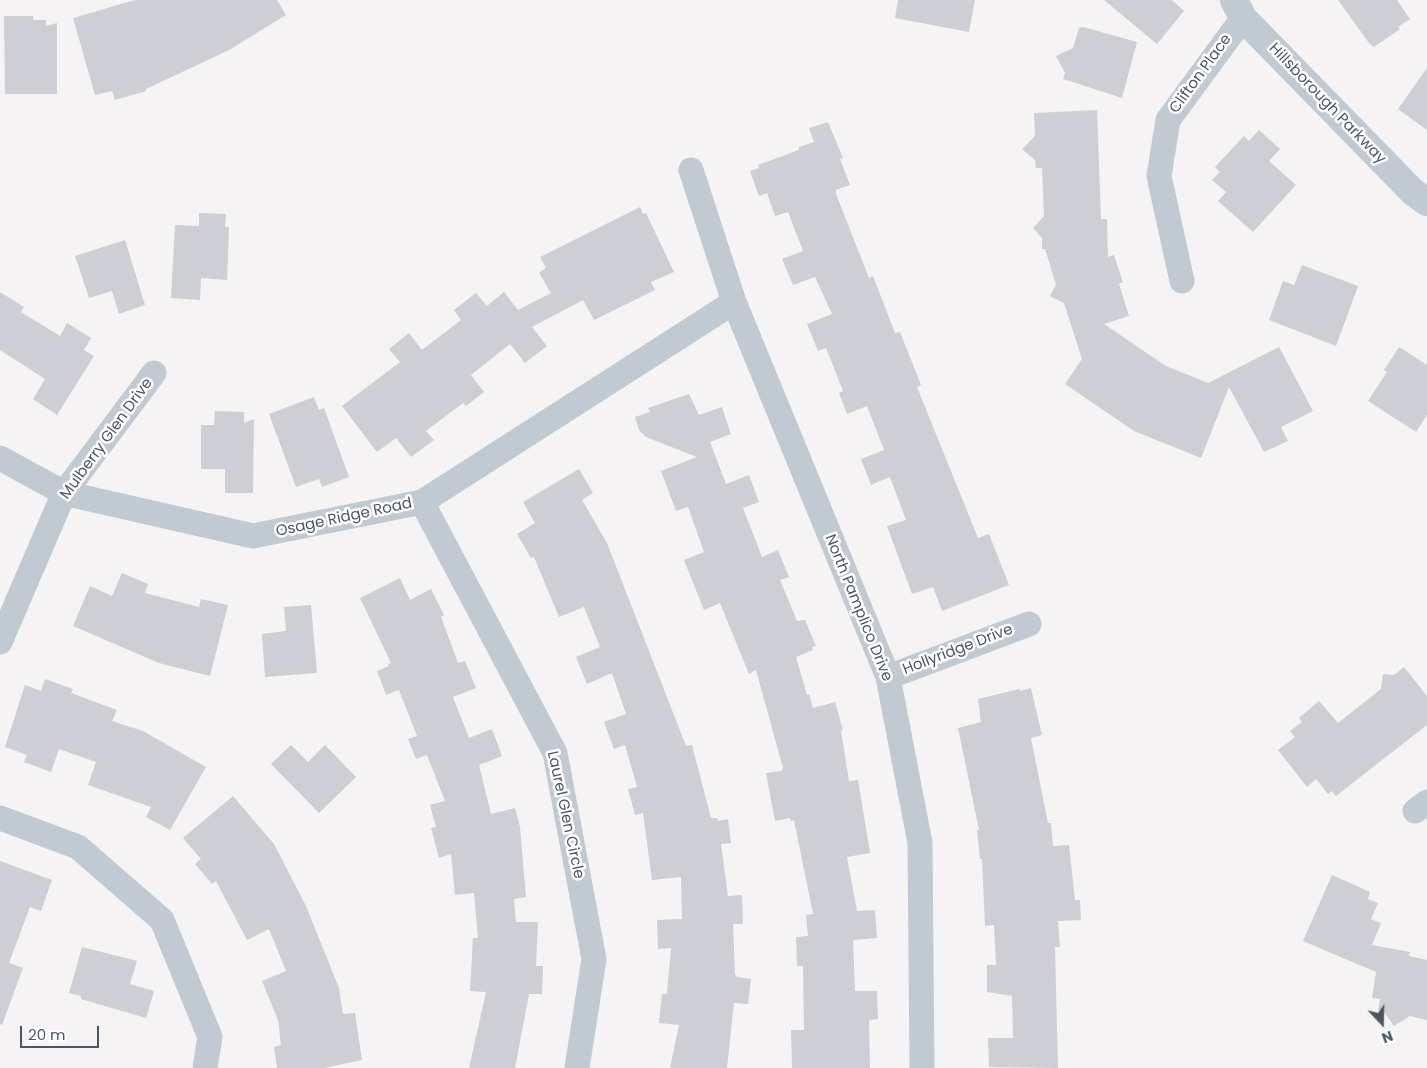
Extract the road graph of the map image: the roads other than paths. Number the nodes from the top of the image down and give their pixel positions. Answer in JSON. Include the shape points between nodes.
{"nodes":[{"id":1,"x":1239,"y":9,"type":"edge"},
{"id":2,"x":692,"y":170,"type":"dead end"},
{"id":3,"x":1427,"y":202,"type":"edge"},
{"id":4,"x":1182,"y":281,"type":"dead end"},
{"id":5,"x":734,"y":302,"type":"junction"},
{"id":6,"x":154,"y":373,"type":"dead end"},
{"id":7,"x":0,"y":458,"type":"edge"},
{"id":8,"x":64,"y":493,"type":"junction"},
{"id":9,"x":422,"y":502,"type":"junction"},
{"id":10,"x":1029,"y":624,"type":"dead end"},
{"id":11,"x":0,"y":642,"type":"edge"},
{"id":12,"x":888,"y":677,"type":"junction"},
{"id":13,"x":0,"y":818,"type":"edge"},
{"id":14,"x":205,"y":1068,"type":"edge"},
{"id":15,"x":577,"y":1068,"type":"edge"},
{"id":16,"x":922,"y":1068,"type":"edge"}],
"edges":[{"from":1,"to":3,"type":"street","name":"Hillsborough Parkway","via":[[1413,192]]},
{"from":1,"to":4,"type":"street","name":"Clifton Place","via":[[1168,120],[1160,176]]},
{"from":2,"to":5,"type":"street","name":"North Pamplico Drive"},
{"from":5,"to":9,"type":"street","name":"Osage Ridge Road"},
{"from":5,"to":12,"type":"street","name":"North Pamplico Drive"},
{"from":6,"to":8,"type":"street","name":"Mulberry Glen Drive"},
{"from":7,"to":8,"type":"street","name":"Osage Ridge Road"},
{"from":8,"to":9,"type":"street","name":"Osage Ridge Road","via":[[253,536]]},
{"from":8,"to":11,"type":"street","name":"Mulberry Glen Drive"},
{"from":9,"to":15,"type":"street","name":"Laurel Glen Circle","via":[[554,753],[594,959]]},
{"from":10,"to":12,"type":"street","name":"Hollyridge Drive"},
{"from":12,"to":16,"type":"street","name":"North Pamplico Drive","via":[[920,843]]},
{"from":13,"to":14,"type":"street","via":[[78,847],[162,920],[210,1036]]}]}
